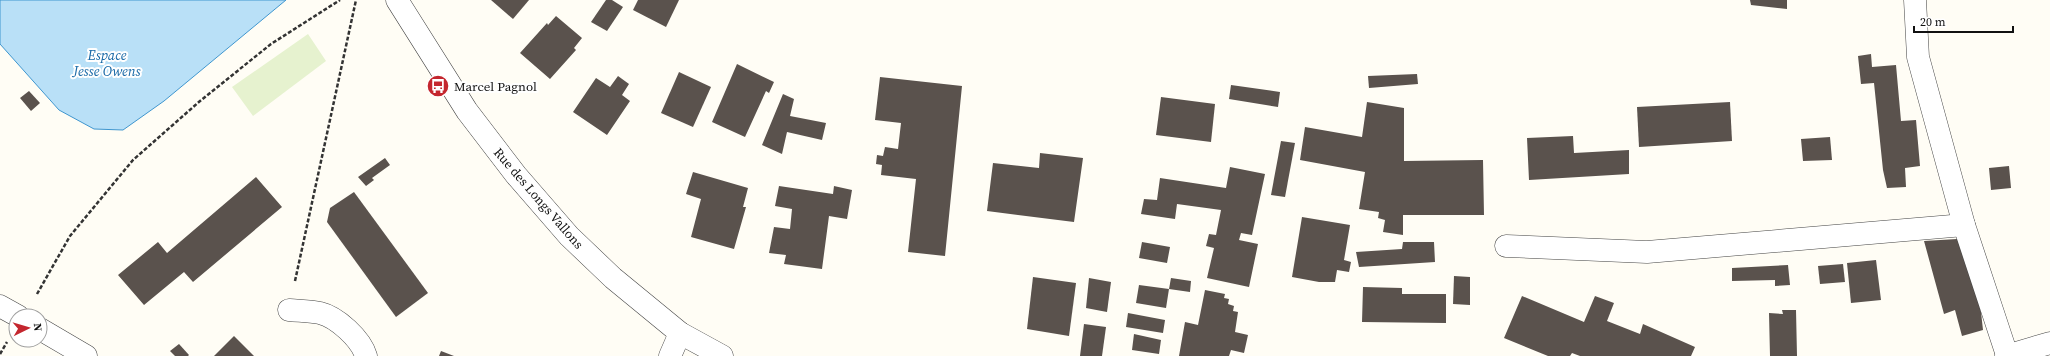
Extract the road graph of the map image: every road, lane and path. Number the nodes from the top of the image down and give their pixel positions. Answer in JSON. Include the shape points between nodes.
{"nodes":[{"id":1,"x":340,"y":0,"type":"edge"},
{"id":2,"x":356,"y":0,"type":"edge"},
{"id":3,"x":397,"y":0,"type":"edge"},
{"id":4,"x":1915,"y":0,"type":"edge"},
{"id":5,"x":1964,"y":225,"type":"junction"},
{"id":6,"x":1506,"y":246,"type":"dead end"},
{"id":7,"x":35,"y":296,"type":"dead end"},
{"id":8,"x":289,"y":310,"type":"joint"},
{"id":9,"x":680,"y":333,"type":"junction"},
{"id":10,"x":48,"y":334,"type":"edge"},
{"id":11,"x":2050,"y":344,"type":"edge"},
{"id":12,"x":86,"y":356,"type":"edge"},
{"id":13,"x":366,"y":356,"type":"edge"},
{"id":14,"x":670,"y":356,"type":"edge"},
{"id":15,"x":722,"y":356,"type":"edge"},
{"id":16,"x":2006,"y":356,"type":"edge"}],
"edges":[{"from":1,"to":7,"type":"path","via":[[271,44],[133,160],[70,236]]},
{"from":2,"to":8,"type":"path"},
{"from":3,"to":9,"type":"street","name":"Rue des Longs Vallons","via":[[467,111],[516,175],[569,236],[613,278]]},
{"from":4,"to":5,"type":"street","via":[[1918,57]]},
{"from":5,"to":6,"type":"street","via":[[1647,252]]},
{"from":5,"to":16,"type":"street"},
{"from":8,"to":13,"type":"street","via":[[322,313],[350,330],[364,348]]},
{"from":9,"to":14,"type":"street"},
{"from":9,"to":15,"type":"street","name":"Rue des Longs Vallons"},
{"from":10,"to":12,"type":"street"},
{"from":11,"to":16,"type":"street"}]}
